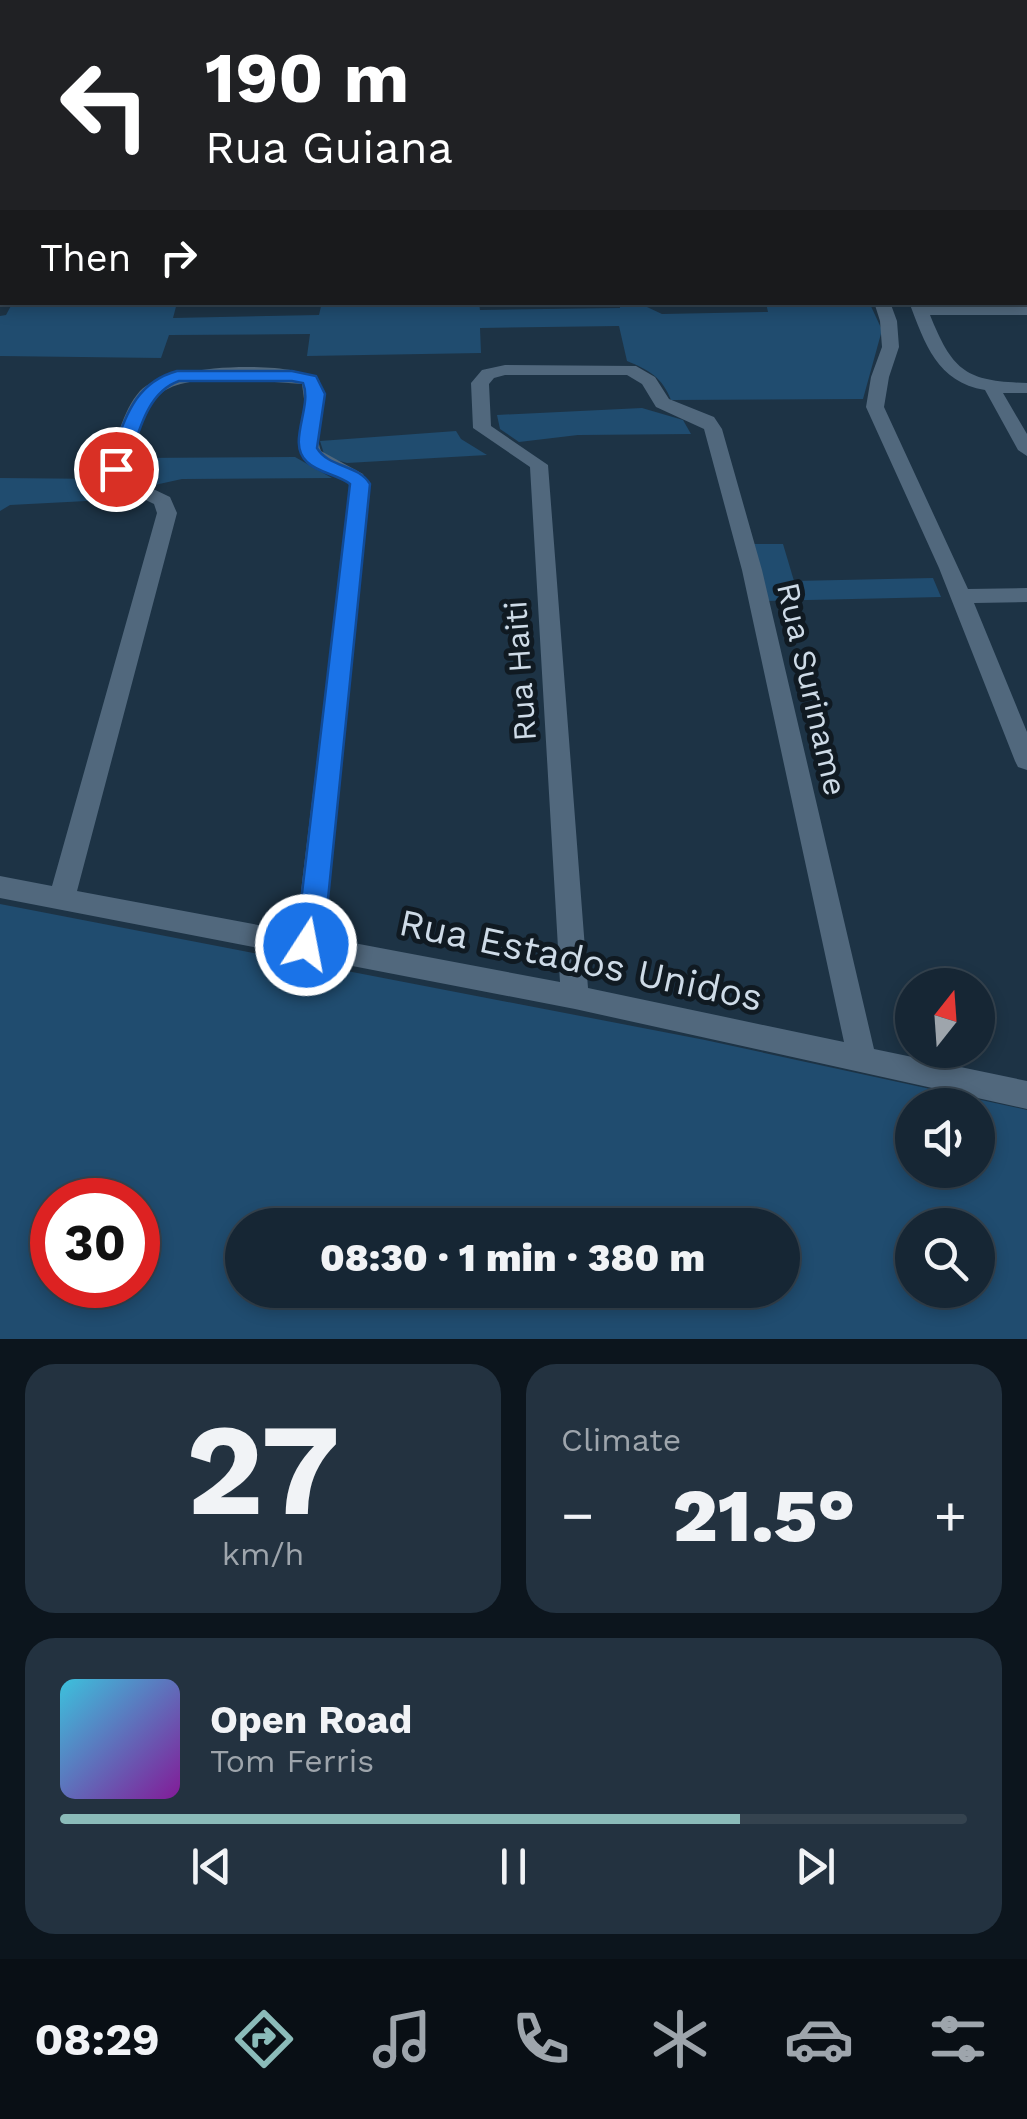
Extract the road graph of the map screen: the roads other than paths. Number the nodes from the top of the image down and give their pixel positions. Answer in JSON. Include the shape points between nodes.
{"nodes":[{"id":1,"x":883,"y":305,"type":"edge"},
{"id":2,"x":919,"y":306,"type":"edge"},
{"id":3,"x":1027,"y":310,"type":"edge"},
{"id":4,"x":640,"y":374,"type":"joint"},
{"id":5,"x":992,"y":388,"type":"junction"},
{"id":6,"x":1027,"y":388,"type":"edge"},
{"id":7,"x":1027,"y":450,"type":"edge"},
{"id":8,"x":1027,"y":595,"type":"edge"},
{"id":9,"x":961,"y":596,"type":"junction"},
{"id":10,"x":1027,"y":762,"type":"edge"},
{"id":11,"x":0,"y":887,"type":"edge"},
{"id":12,"x":62,"y":897,"type":"junction"},
{"id":13,"x":306,"y":945,"type":"junction"},
{"id":14,"x":575,"y":997,"type":"junction"},
{"id":15,"x":862,"y":1059,"type":"junction"},
{"id":16,"x":1027,"y":1094,"type":"edge"}],
"edges":[{"from":1,"to":9,"type":"street","via":[[894,335],[876,382],[875,407]]},
{"from":2,"to":3,"type":"street"},
{"from":2,"to":5,"type":"street","via":[[951,374]]},
{"from":4,"to":14,"type":"street","name":"Rua Haiti","via":[[504,370],[480,383],[482,428],[539,465]]},
{"from":4,"to":15,"type":"street","name":"Rua Suriname","via":[[662,403],[708,420],[713,430],[752,570]]},
{"from":5,"to":6,"type":"street"},
{"from":5,"to":7,"type":"street"},
{"from":8,"to":9,"type":"street"},
{"from":9,"to":10,"type":"street"},
{"from":11,"to":12,"type":"street","name":"Rua Estados Unidos"},
{"from":12,"to":13,"type":"street","name":"Rua Estados Unidos"},
{"from":12,"to":13,"type":"street","via":[[167,513],[163,501],[120,480],[116,469],[146,395],[177,376],[292,376],[310,380],[316,394],[308,448],[314,460],[356,478],[360,490]]},
{"from":13,"to":14,"type":"street","name":"Rua Estados Unidos"},
{"from":14,"to":15,"type":"street","name":"Rua Estados Unidos"},
{"from":15,"to":16,"type":"street","name":"Rua Estados Unidos"}]}
